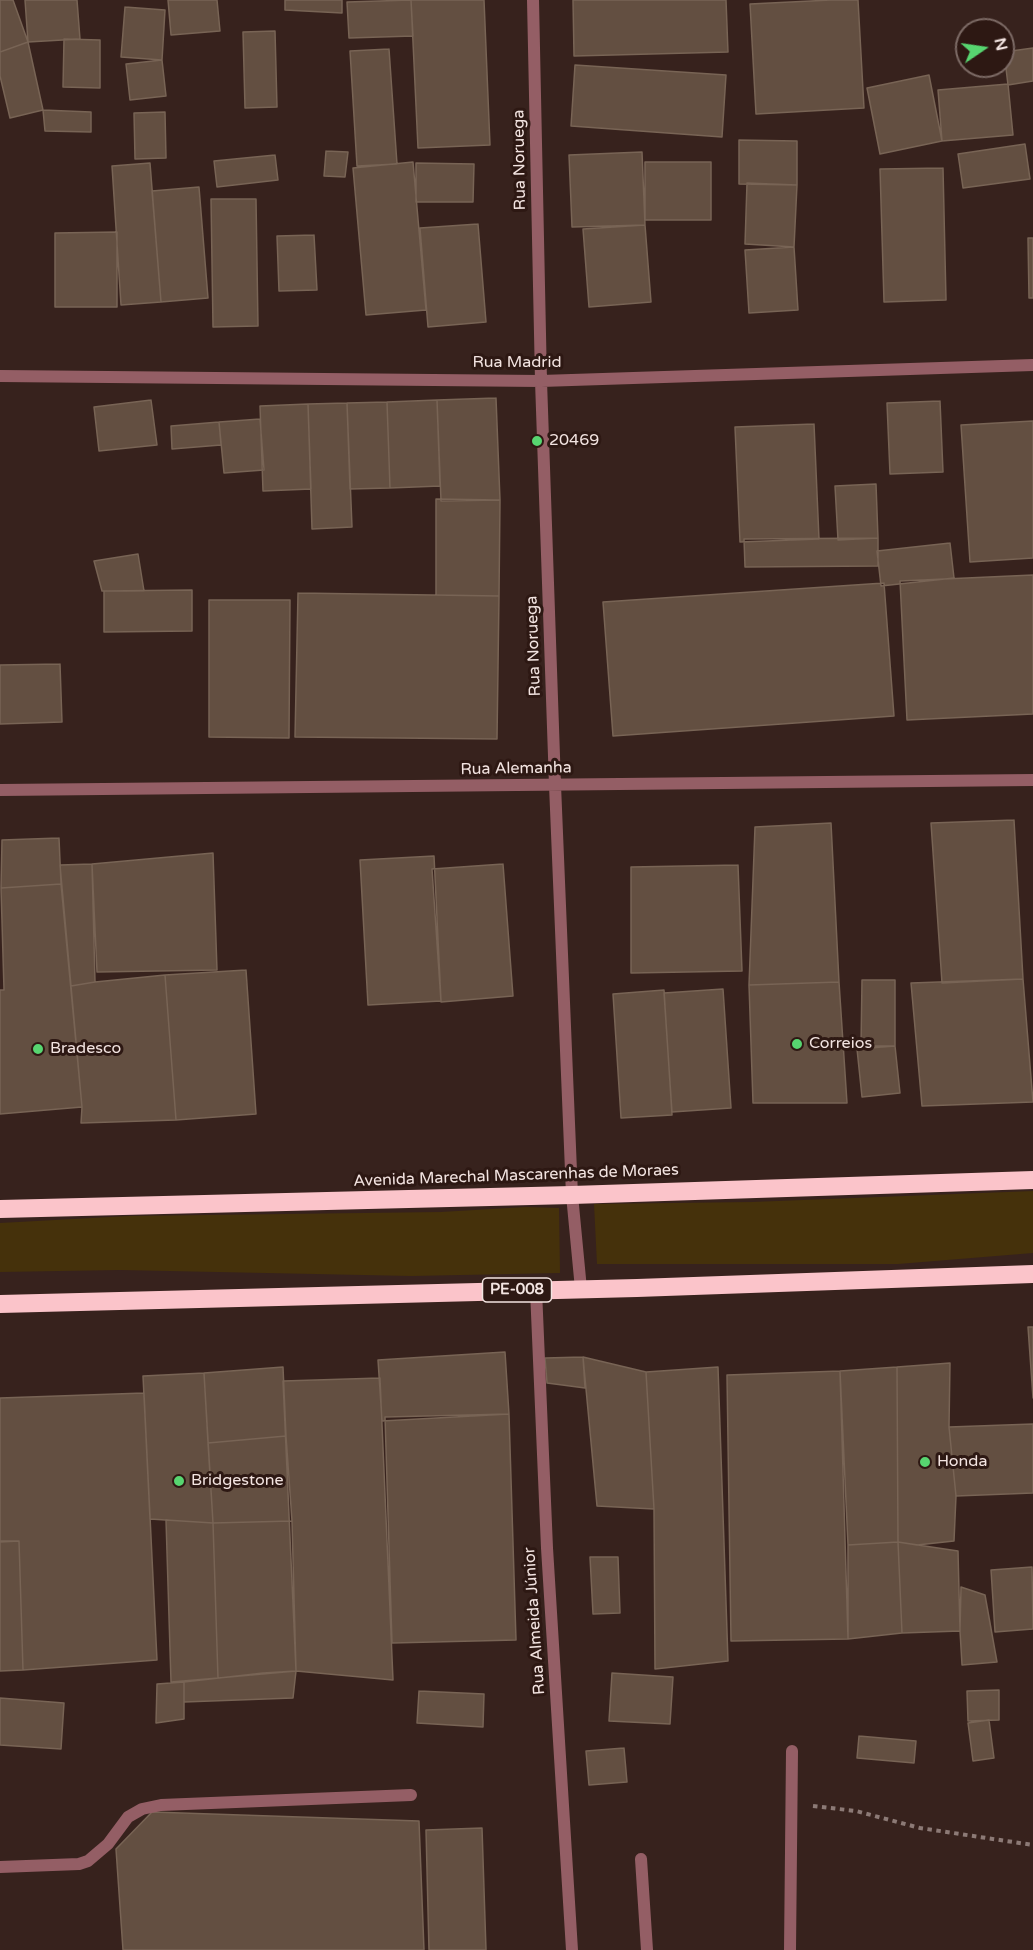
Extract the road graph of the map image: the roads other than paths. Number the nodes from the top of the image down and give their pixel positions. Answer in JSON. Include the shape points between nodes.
{"nodes":[{"id":1,"x":533,"y":0,"type":"edge"},
{"id":2,"x":1033,"y":365,"type":"edge"},
{"id":3,"x":0,"y":376,"type":"edge"},
{"id":4,"x":541,"y":381,"type":"junction"},
{"id":5,"x":1033,"y":780,"type":"edge"},
{"id":6,"x":555,"y":785,"type":"junction"},
{"id":7,"x":0,"y":790,"type":"edge"},
{"id":8,"x":1033,"y":1179,"type":"edge"},
{"id":9,"x":572,"y":1195,"type":"junction"},
{"id":10,"x":0,"y":1209,"type":"edge"},
{"id":11,"x":1033,"y":1274,"type":"edge"},
{"id":12,"x":581,"y":1289,"type":"junction"},
{"id":13,"x":536,"y":1290,"type":"junction"},
{"id":14,"x":0,"y":1304,"type":"edge"},
{"id":15,"x":792,"y":1751,"type":"dead end"},
{"id":16,"x":411,"y":1795,"type":"dead end"},
{"id":17,"x":640,"y":1859,"type":"dead end"},
{"id":18,"x":0,"y":1867,"type":"edge"},
{"id":19,"x":572,"y":1950,"type":"edge"},
{"id":20,"x":647,"y":1950,"type":"edge"},
{"id":21,"x":790,"y":1950,"type":"edge"}],
"edges":[{"from":1,"to":4,"type":"street","name":"Rua Noruega"},
{"from":2,"to":4,"type":"street","name":"Rua Madrid"},
{"from":3,"to":4,"type":"street","name":"Rua Madrid"},
{"from":4,"to":6,"type":"street","name":"Rua Noruega"},
{"from":5,"to":6,"type":"street","name":"Rua Alemanha"},
{"from":6,"to":7,"type":"street","name":"Rua Alemanha"},
{"from":6,"to":9,"type":"street","name":"Rua Noruega"},
{"from":8,"to":9,"type":"highway","name":"Avenida Marechal Mascarenhas de Moraes"},
{"from":9,"to":10,"type":"highway","name":"Avenida Marechal Mascarenhas de Moraes"},
{"from":9,"to":12,"type":"street","name":"Rua Noruega"},
{"from":11,"to":12,"type":"highway","number":"PE-008"},
{"from":12,"to":13,"type":"highway","number":"PE-008"},
{"from":13,"to":14,"type":"highway","number":"PE-008"},
{"from":13,"to":19,"type":"street","name":"Rua Almeida Júnior","via":[[547,1548]]},
{"from":15,"to":21,"type":"street"},
{"from":16,"to":18,"type":"street","via":[[161,1805],[128,1817],[108,1844],[88,1861]]},
{"from":17,"to":20,"type":"street"}]}
